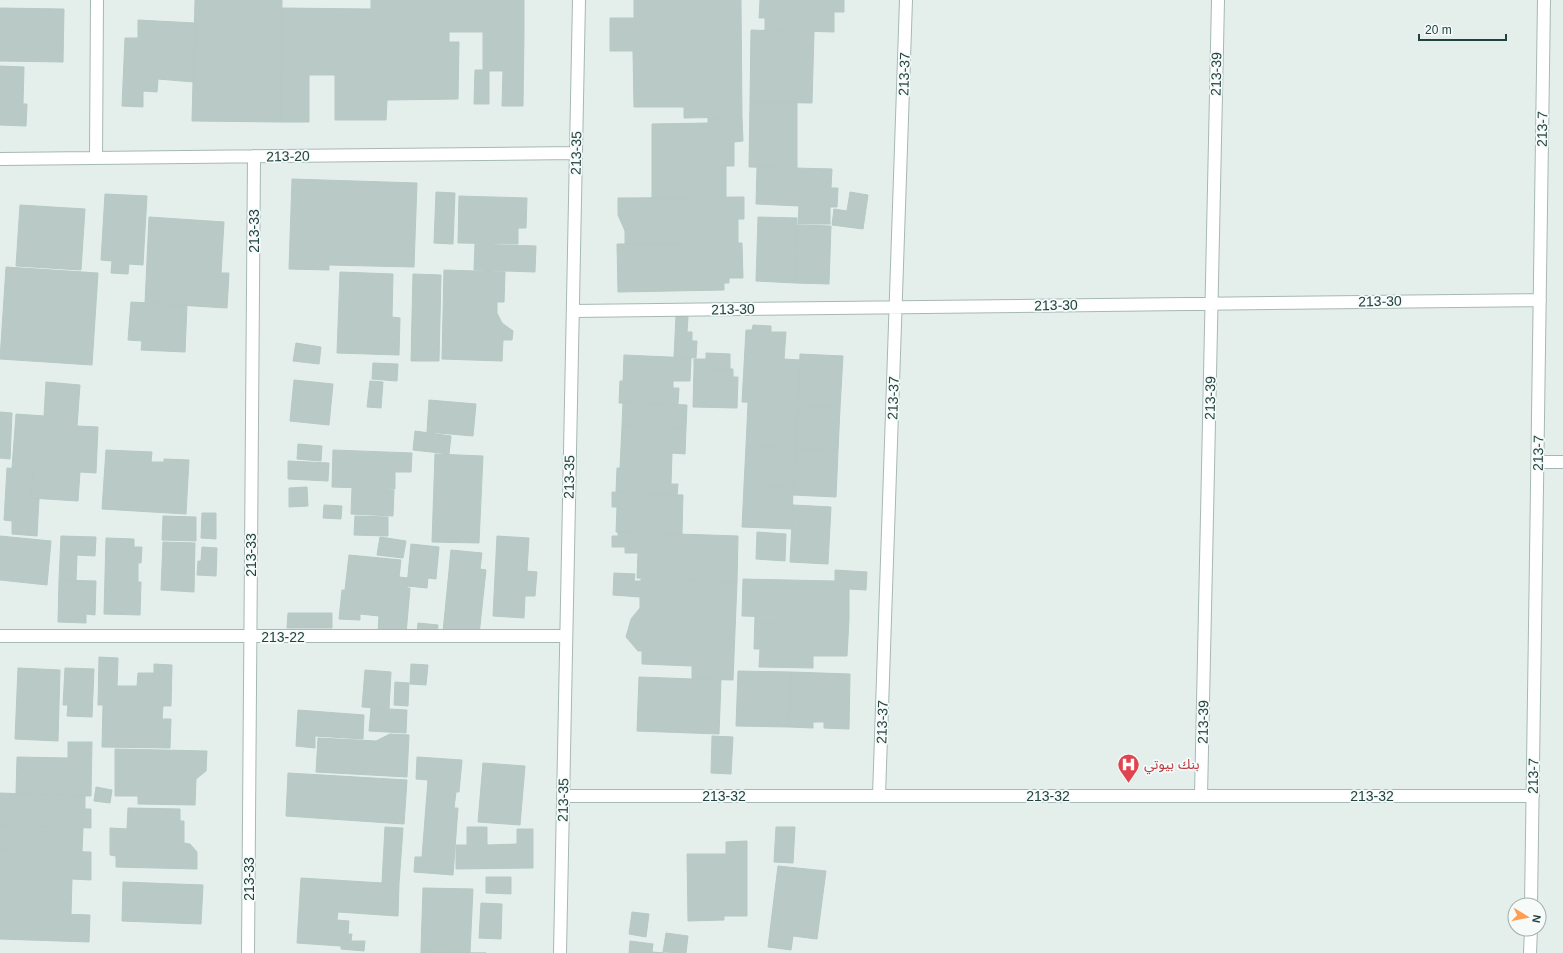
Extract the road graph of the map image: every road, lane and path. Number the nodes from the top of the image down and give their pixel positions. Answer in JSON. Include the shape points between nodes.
{"nodes":[{"id":1,"x":97,"y":0,"type":"edge"},
{"id":2,"x":579,"y":0,"type":"edge"},
{"id":3,"x":906,"y":0,"type":"edge"},
{"id":4,"x":1218,"y":0,"type":"edge"},
{"id":5,"x":1544,"y":0,"type":"edge"},
{"id":6,"x":576,"y":153,"type":"junction"},
{"id":7,"x":254,"y":156,"type":"junction"},
{"id":8,"x":96,"y":158,"type":"junction"},
{"id":9,"x":0,"y":159,"type":"edge"},
{"id":10,"x":1540,"y":300,"type":"junction"},
{"id":11,"x":1211,"y":303,"type":"junction"},
{"id":12,"x":896,"y":307,"type":"junction"},
{"id":13,"x":573,"y":311,"type":"junction"},
{"id":14,"x":1538,"y":462,"type":"junction"},
{"id":15,"x":1563,"y":462,"type":"edge"},
{"id":16,"x":0,"y":636,"type":"edge"},
{"id":17,"x":250,"y":636,"type":"junction"},
{"id":18,"x":566,"y":636,"type":"junction"},
{"id":19,"x":563,"y":796,"type":"junction"},
{"id":20,"x":879,"y":796,"type":"junction"},
{"id":21,"x":1201,"y":796,"type":"junction"},
{"id":22,"x":1533,"y":796,"type":"junction"},
{"id":23,"x":1531,"y":897,"type":"edge"},
{"id":24,"x":1531,"y":937,"type":"edge"},
{"id":25,"x":248,"y":953,"type":"edge"},
{"id":26,"x":560,"y":953,"type":"edge"},
{"id":27,"x":1530,"y":953,"type":"edge"}],
"edges":[{"from":1,"to":8,"type":"street"},
{"from":2,"to":6,"type":"street","name":"213-35"},
{"from":3,"to":12,"type":"street","name":"213-37"},
{"from":4,"to":11,"type":"street","name":"213-39"},
{"from":5,"to":10,"type":"street","name":"213-7"},
{"from":6,"to":7,"type":"street","name":"213-20"},
{"from":6,"to":13,"type":"street","name":"213-35"},
{"from":7,"to":8,"type":"street","name":"213-20"},
{"from":7,"to":17,"type":"street","name":"213-33"},
{"from":8,"to":9,"type":"street","name":"213-20"},
{"from":10,"to":11,"type":"street","name":"213-30"},
{"from":10,"to":14,"type":"street","name":"213-7"},
{"from":11,"to":12,"type":"street","name":"213-30"},
{"from":11,"to":21,"type":"street","name":"213-39"},
{"from":12,"to":13,"type":"street","name":"213-30"},
{"from":12,"to":20,"type":"street","name":"213-37"},
{"from":13,"to":18,"type":"street","name":"213-35"},
{"from":14,"to":15,"type":"street"},
{"from":14,"to":22,"type":"street","name":"213-7"},
{"from":16,"to":17,"type":"street","name":"213-22"},
{"from":17,"to":18,"type":"street","name":"213-22"},
{"from":17,"to":25,"type":"street","name":"213-33"},
{"from":18,"to":19,"type":"street","name":"213-35"},
{"from":19,"to":20,"type":"street","name":"213-32"},
{"from":19,"to":26,"type":"street","name":"213-35"},
{"from":20,"to":21,"type":"street","name":"213-32"},
{"from":21,"to":22,"type":"street","name":"213-32"},
{"from":22,"to":23,"type":"street","name":"213-7"},
{"from":24,"to":27,"type":"street"}]}
